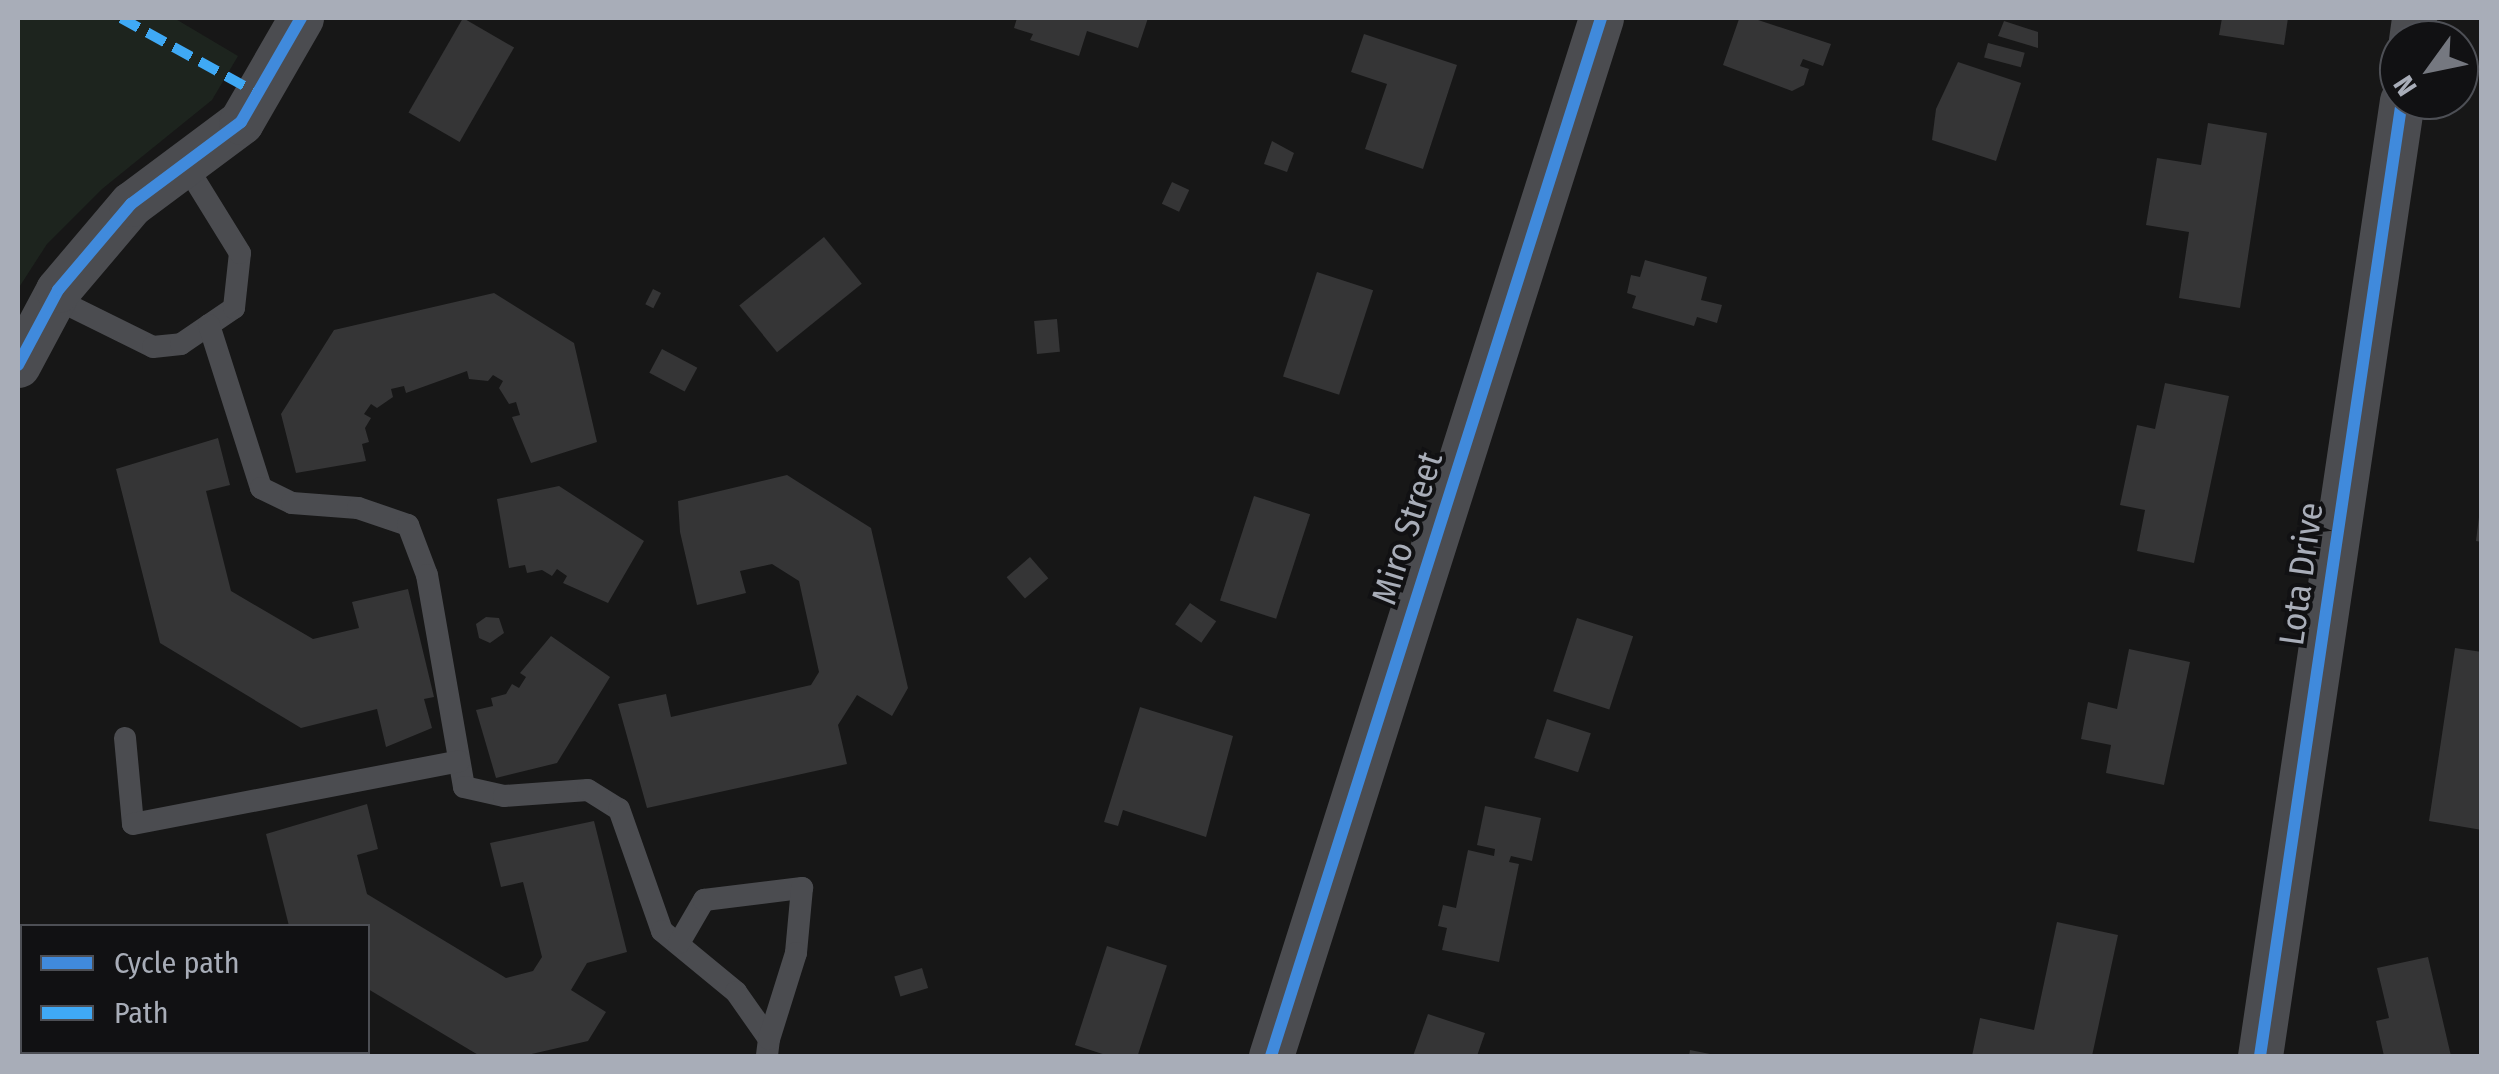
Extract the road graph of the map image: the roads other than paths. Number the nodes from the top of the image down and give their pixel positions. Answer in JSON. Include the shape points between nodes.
{"nodes":[{"id":1,"x":301,"y":18,"type":"edge"},
{"id":2,"x":1601,"y":18,"type":"edge"},
{"id":3,"x":2399,"y":120,"type":"edge"},
{"id":4,"x":185,"y":164,"type":"junction"},
{"id":5,"x":54,"y":298,"type":"junction"},
{"id":6,"x":209,"y":325,"type":"junction"},
{"id":7,"x":18,"y":364,"type":"edge"},
{"id":8,"x":125,"y":738,"type":"dead end"},
{"id":9,"x":458,"y":761,"type":"junction"},
{"id":10,"x":678,"y":943,"type":"junction"},
{"id":11,"x":768,"y":1048,"type":"edge"},
{"id":12,"x":1271,"y":1056,"type":"edge"},
{"id":13,"x":2260,"y":1056,"type":"edge"}],
"edges":[{"from":1,"to":4,"type":"street","via":[[241,122]]},
{"from":2,"to":12,"type":"street","name":"Miro Street"},
{"from":3,"to":13,"type":"street","name":"Lota Drive"},
{"from":4,"to":5,"type":"street","via":[[132,204]]},
{"from":4,"to":6,"type":"lane","via":[[240,253],[234,308]]},
{"from":5,"to":6,"type":"lane","via":[[152,346],[181,344]]},
{"from":5,"to":7,"type":"street"},
{"from":6,"to":9,"type":"lane","via":[[261,488],[292,503],[358,508],[408,525],[426,575]]},
{"from":8,"to":9,"type":"lane","via":[[133,824]]},
{"from":9,"to":10,"type":"lane","via":[[464,788],[504,796],[588,790],[619,809],[662,931]]},
{"from":10,"to":11,"type":"lane","via":[[736,992]]},
{"from":10,"to":11,"type":"lane","via":[[704,900],[802,888],[796,953]]}]}
